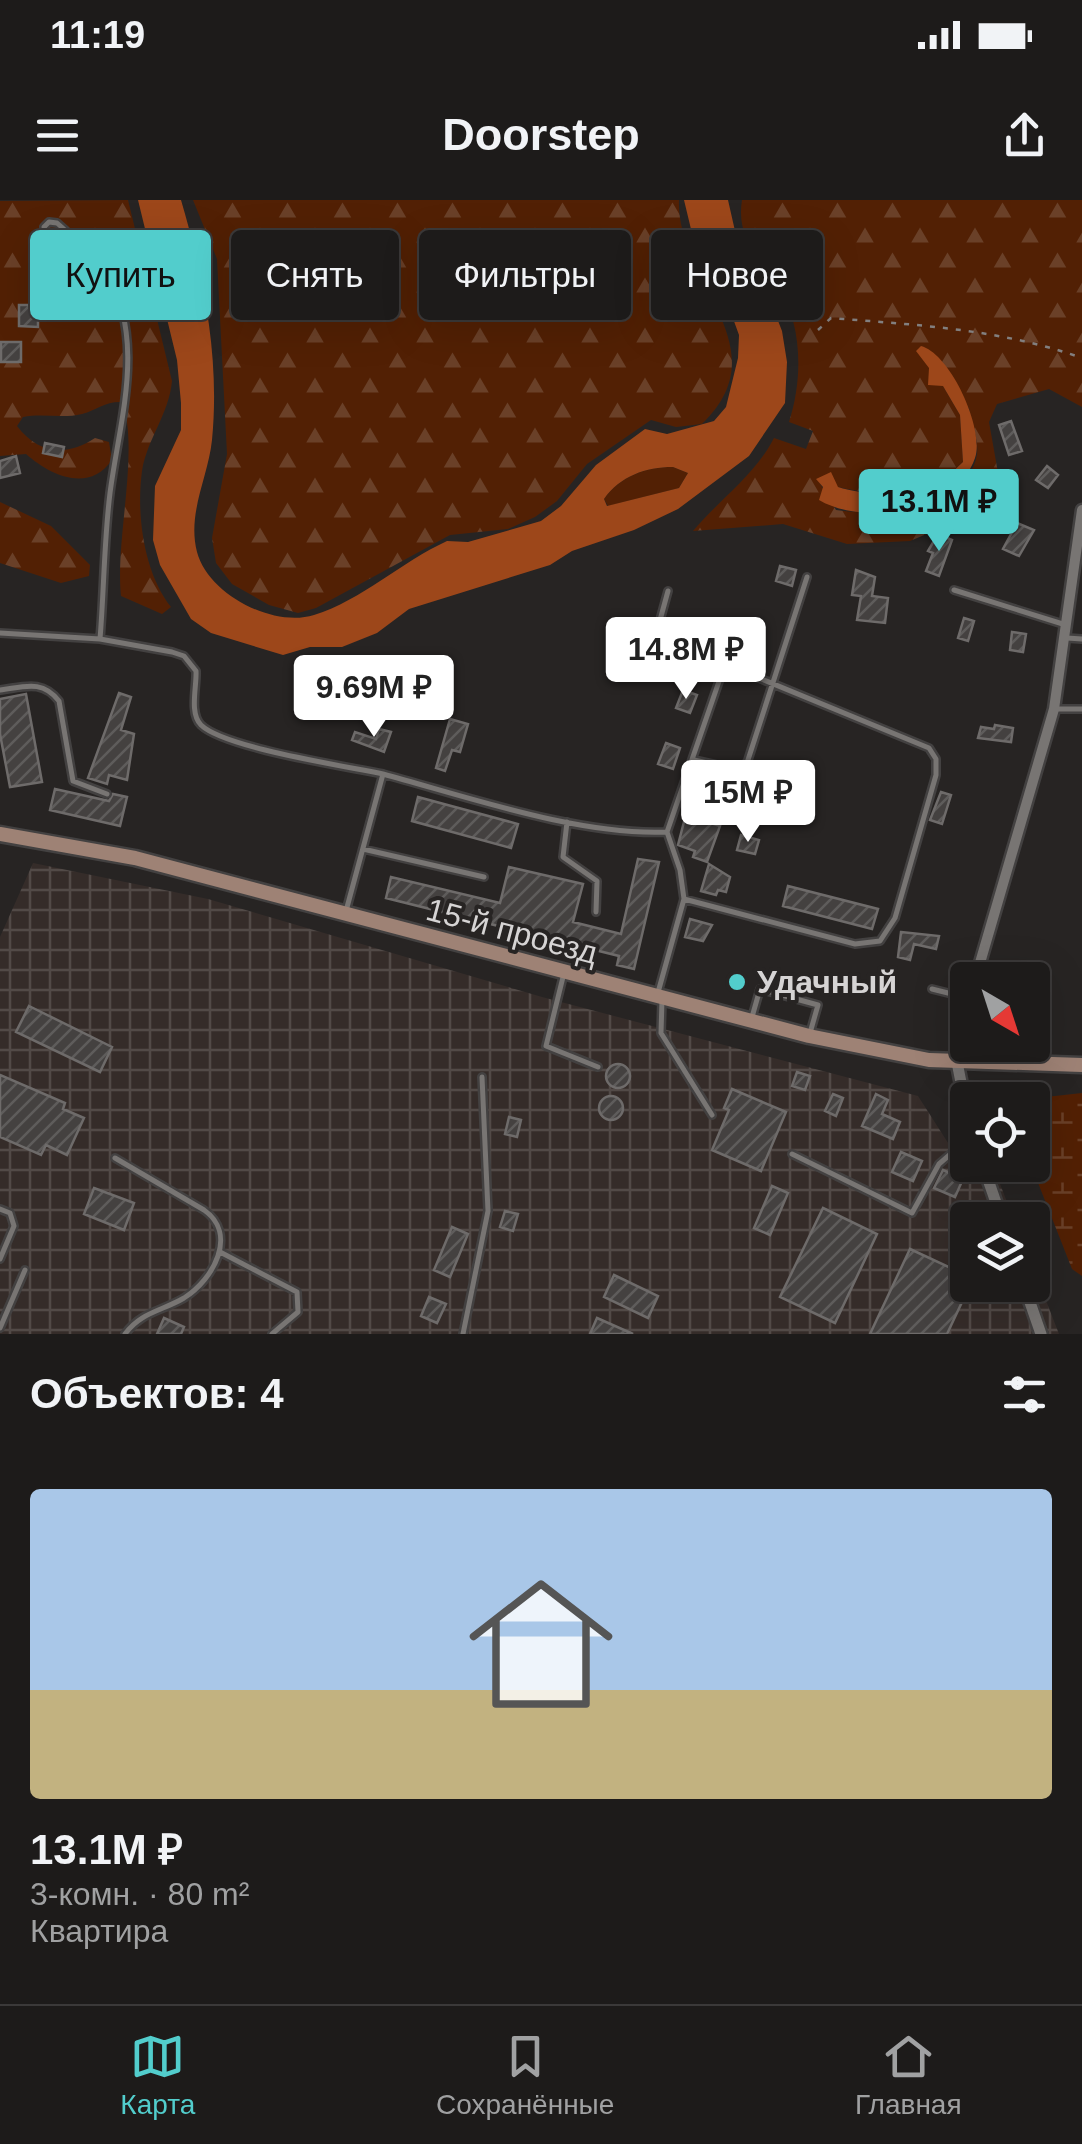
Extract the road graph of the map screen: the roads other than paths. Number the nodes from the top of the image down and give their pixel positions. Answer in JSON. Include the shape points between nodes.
{"nodes":[{"id":1,"x":68,"y":248,"type":"joint"},
{"id":2,"x":121,"y":320,"type":"edge"},
{"id":3,"x":1082,"y":510,"type":"edge"},
{"id":4,"x":807,"y":577,"type":"dead end"},
{"id":5,"x":668,"y":590,"type":"dead end"},
{"id":6,"x":954,"y":590,"type":"dead end"},
{"id":7,"x":1069,"y":626,"type":"junction"},
{"id":8,"x":0,"y":633,"type":"edge"},
{"id":9,"x":1068,"y":638,"type":"junction"},
{"id":10,"x":100,"y":639,"type":"junction"},
{"id":11,"x":1082,"y":639,"type":"edge"},
{"id":12,"x":725,"y":664,"type":"junction"},
{"id":13,"x":771,"y":684,"type":"junction"},
{"id":14,"x":0,"y":690,"type":"edge"},
{"id":15,"x":1082,"y":709,"type":"edge"},
{"id":16,"x":1054,"y":710,"type":"junction"},
{"id":17,"x":694,"y":760,"type":"junction"},
{"id":18,"x":383,"y":774,"type":"junction"},
{"id":19,"x":106,"y":794,"type":"dead end"},
{"id":20,"x":567,"y":822,"type":"junction"},
{"id":21,"x":667,"y":832,"type":"junction"},
{"id":22,"x":0,"y":834,"type":"edge"},
{"id":23,"x":363,"y":849,"type":"junction"},
{"id":24,"x":484,"y":878,"type":"dead end"},
{"id":25,"x":684,"y":899,"type":"junction"},
{"id":26,"x":596,"y":912,"type":"dead end"},
{"id":27,"x":345,"y":914,"type":"junction"},
{"id":28,"x":981,"y":962,"type":"edge"},
{"id":29,"x":564,"y":974,"type":"junction"},
{"id":30,"x":932,"y":989,"type":"dead end"},
{"id":31,"x":950,"y":994,"type":"edge"},
{"id":32,"x":659,"y":999,"type":"junction"},
{"id":33,"x":751,"y":1022,"type":"junction"},
{"id":34,"x":809,"y":1036,"type":"junction"},
{"id":35,"x":950,"y":1061,"type":"edge"},
{"id":36,"x":956,"y":1062,"type":"joint"},
{"id":37,"x":1082,"y":1064,"type":"edge"},
{"id":38,"x":598,"y":1067,"type":"dead end"},
{"id":39,"x":482,"y":1077,"type":"dead end"},
{"id":40,"x":960,"y":1082,"type":"edge"},
{"id":41,"x":712,"y":1115,"type":"dead end"},
{"id":42,"x":792,"y":1154,"type":"dead end"},
{"id":43,"x":950,"y":1155,"type":"edge"},
{"id":44,"x":116,"y":1158,"type":"dead end"},
{"id":45,"x":0,"y":1210,"type":"edge"},
{"id":46,"x":220,"y":1252,"type":"junction"},
{"id":47,"x":0,"y":1258,"type":"edge"},
{"id":48,"x":26,"y":1270,"type":"dead end"},
{"id":49,"x":1030,"y":1302,"type":"edge"},
{"id":50,"x":0,"y":1328,"type":"edge"},
{"id":51,"x":125,"y":1334,"type":"edge"},
{"id":52,"x":272,"y":1334,"type":"edge"},
{"id":53,"x":463,"y":1334,"type":"edge"},
{"id":54,"x":1040,"y":1334,"type":"edge"}],
"edges":[{"from":1,"to":1,"type":"lane","via":[[47,238],[49,222],[66,231]]},
{"from":2,"to":10,"type":"lane","via":[[129,388],[110,497]]},
{"from":3,"to":7,"type":"street"},
{"from":4,"to":13,"type":"lane"},
{"from":5,"to":12,"type":"lane","via":[[660,641]]},
{"from":6,"to":7,"type":"lane"},
{"from":7,"to":9,"type":"street"},
{"from":8,"to":10,"type":"lane"},
{"from":9,"to":11,"type":"lane"},
{"from":9,"to":16,"type":"street"},
{"from":10,"to":18,"type":"lane","via":[[184,656],[196,671],[201,726],[255,748]]},
{"from":12,"to":13,"type":"lane"},
{"from":12,"to":17,"type":"lane"},
{"from":13,"to":17,"type":"lane","via":[[742,768]]},
{"from":13,"to":25,"type":"lane","via":[[922,743],[936,760],[895,918],[880,940],[855,944]]},
{"from":14,"to":19,"type":"lane","via":[[40,684],[51,690],[59,700],[73,781]]},
{"from":15,"to":16,"type":"lane"},
{"from":16,"to":28,"type":"street"},
{"from":17,"to":21,"type":"lane"},
{"from":18,"to":20,"type":"lane"},
{"from":18,"to":23,"type":"lane"},
{"from":20,"to":21,"type":"lane","via":[[634,834]]},
{"from":20,"to":26,"type":"lane","via":[[563,857],[597,881]]},
{"from":21,"to":25,"type":"lane"},
{"from":22,"to":27,"type":"main road","name":"15-й проезд","via":[[135,858]]},
{"from":23,"to":24,"type":"lane"},
{"from":23,"to":27,"type":"lane"},
{"from":25,"to":32,"type":"lane"},
{"from":27,"to":29,"type":"main road","name":"15-й проезд"},
{"from":29,"to":32,"type":"main road","name":"15-й проезд"},
{"from":29,"to":38,"type":"lane","via":[[546,1046]]},
{"from":30,"to":31,"type":"lane"},
{"from":32,"to":33,"type":"main road","name":"15-й проезд"},
{"from":32,"to":41,"type":"lane","via":[[661,1033]]},
{"from":33,"to":34,"type":"main road","name":"15-й проезд"},
{"from":33,"to":34,"type":"lane","via":[[760,988],[818,1004]]},
{"from":34,"to":35,"type":"main road","name":"15-й проезд"},
{"from":36,"to":37,"type":"main road","name":"15-й проезд"},
{"from":36,"to":40,"type":"street"},
{"from":39,"to":53,"type":"lane","via":[[488,1211]]},
{"from":42,"to":43,"type":"lane","via":[[912,1213]]},
{"from":44,"to":46,"type":"lane","via":[[218,1220],[224,1234]]},
{"from":45,"to":47,"type":"lane","via":[[10,1213],[14,1226]]},
{"from":46,"to":51,"type":"lane","via":[[184,1298],[142,1315]]},
{"from":46,"to":52,"type":"lane","via":[[297,1292],[298,1312]]},
{"from":48,"to":50,"type":"lane"},
{"from":49,"to":54,"type":"street"}]}
